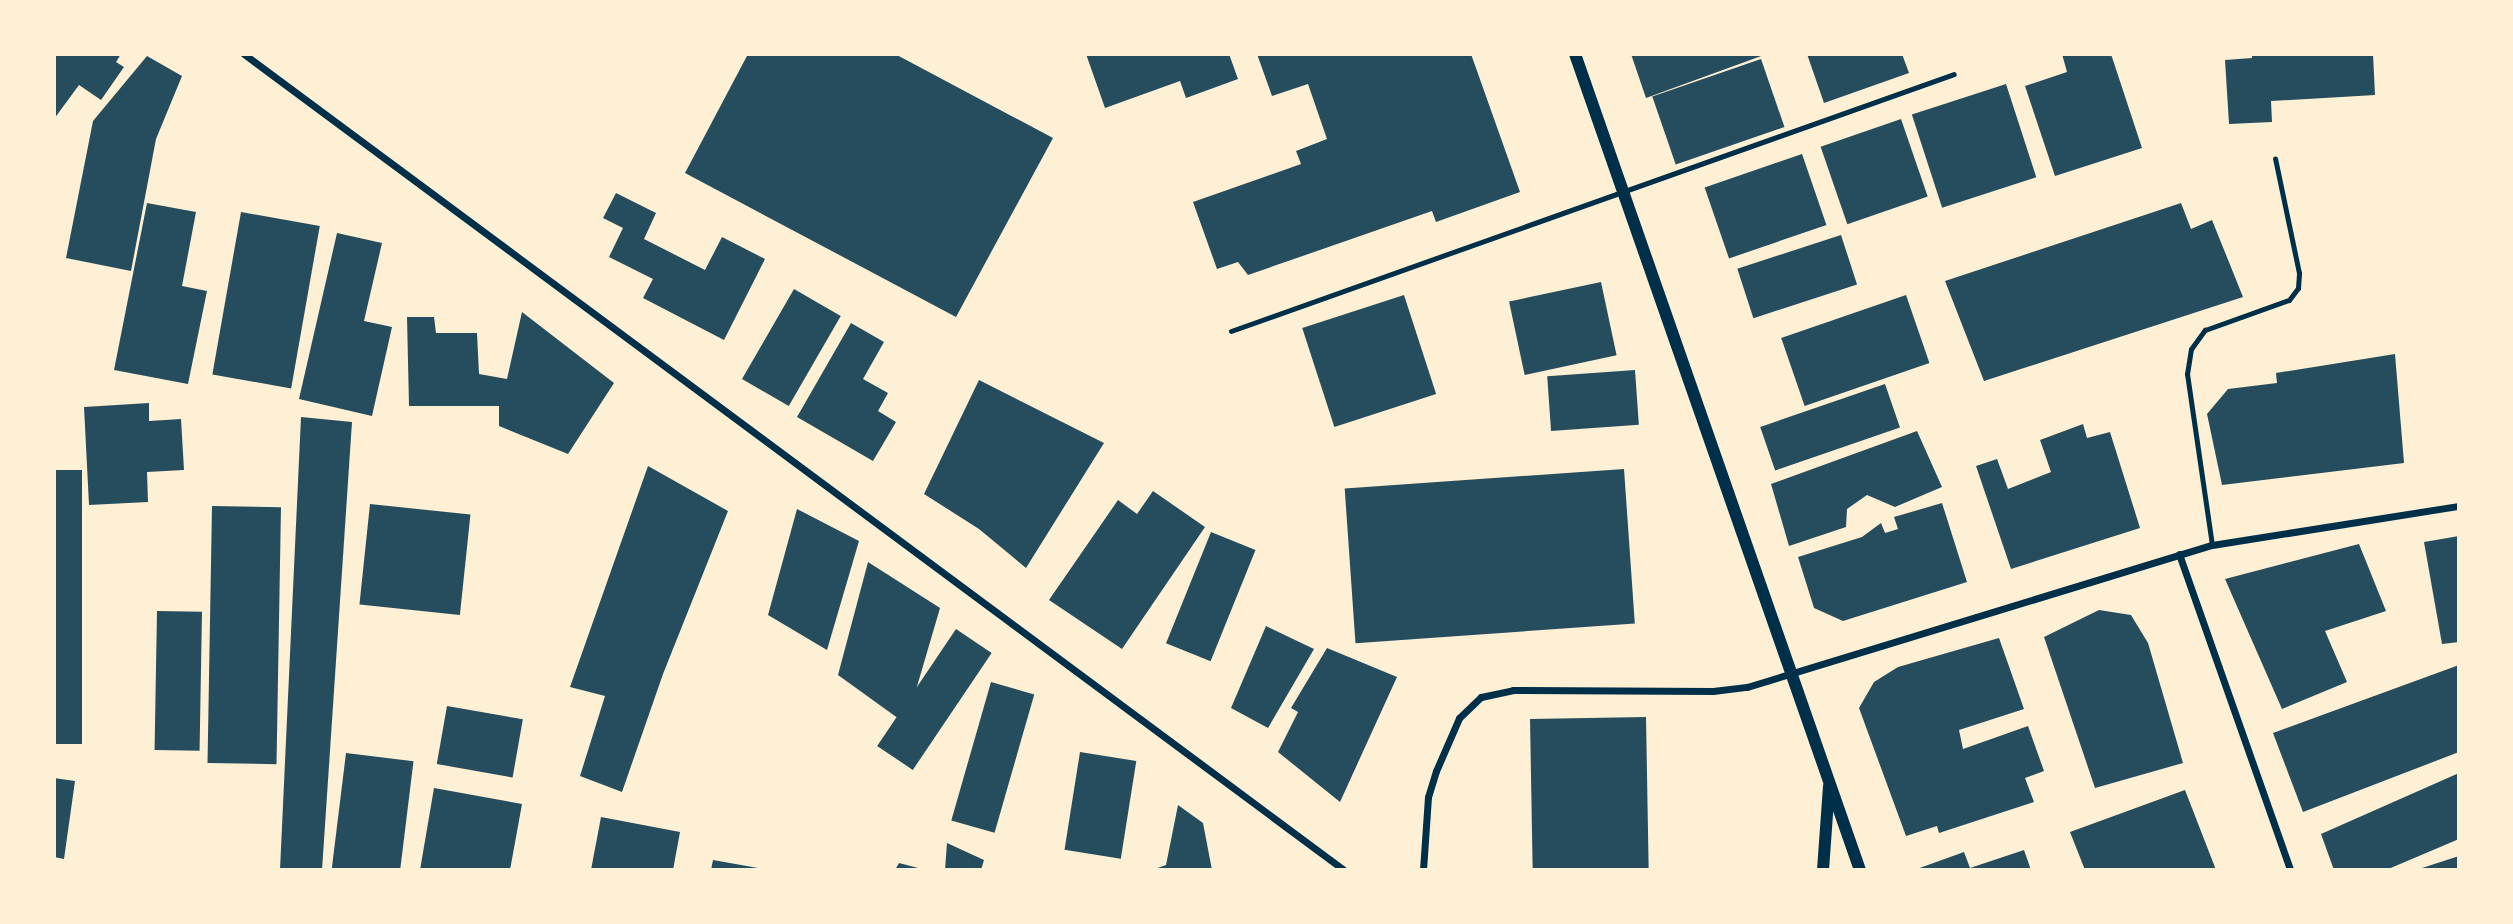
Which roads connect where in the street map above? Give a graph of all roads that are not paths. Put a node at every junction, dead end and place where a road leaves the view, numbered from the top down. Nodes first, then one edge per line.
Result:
1 (244, 54) edge
2 (1575, 54) edge
3 (1954, 74) dead end
4 (2275, 158) dead end
5 (1623, 190) junction
6 (1231, 331) dead end
7 (2459, 506) edge
8 (2212, 545) junction
9 (2179, 554) junction
10 (1794, 674) junction
11 (1830, 778) junction
12 (1344, 870) edge
13 (1423, 870) edge
14 (1823, 870) edge
15 (1860, 870) edge
16 (2290, 870) edge

1 - 12 street
2 - 5 street
3 - 5 lane
4 - 8 lane
5 - 6 lane
5 - 10 street
7 - 8 street
8 - 9 street
9 - 10 street
9 - 16 street
10 - 11 street
10 - 13 street
11 - 14 street
11 - 15 street

